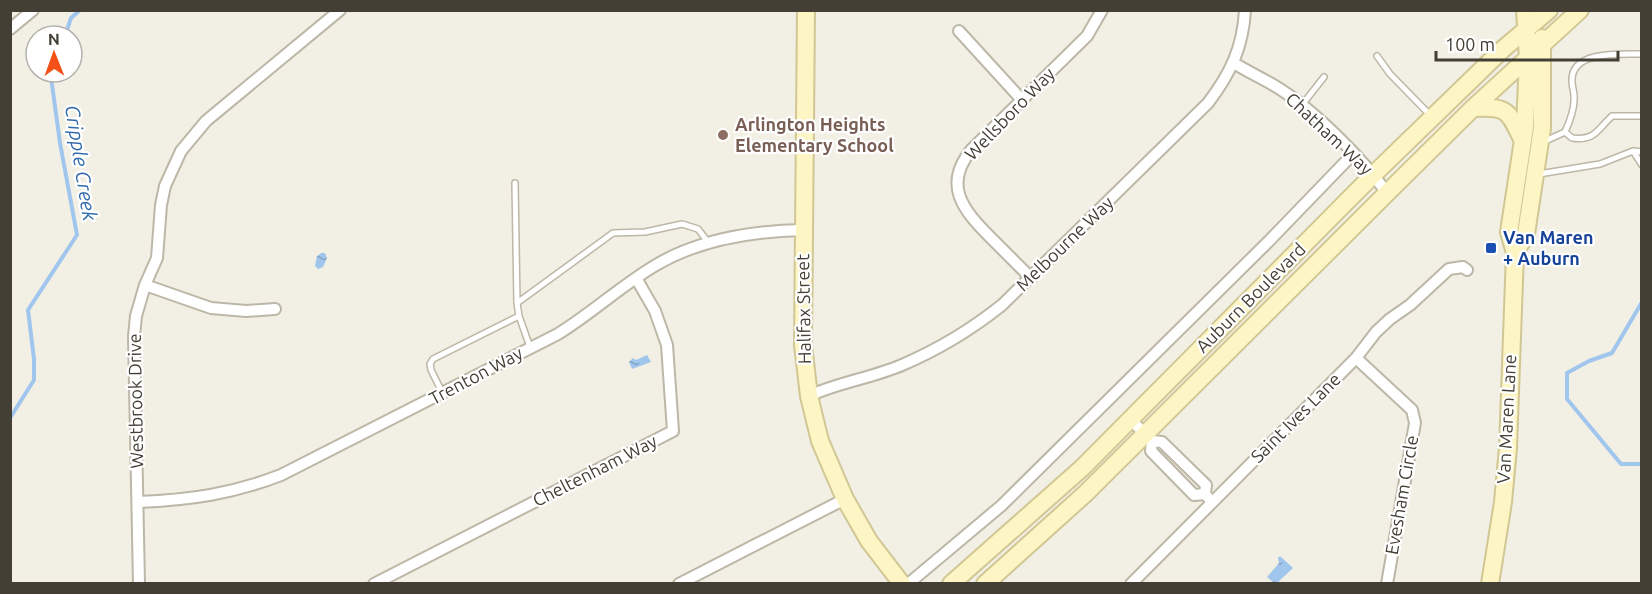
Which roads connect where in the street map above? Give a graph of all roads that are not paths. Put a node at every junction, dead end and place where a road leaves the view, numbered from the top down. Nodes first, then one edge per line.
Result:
1 (33, 10) edge
2 (340, 10) edge
3 (806, 10) edge
4 (1102, 10) edge
5 (1245, 10) edge
6 (1525, 10) edge
7 (1580, 10) edge
8 (1544, 13) edge
9 (10, 29) edge
10 (959, 31) dead end
11 (1526, 31) junction
12 (1542, 47) junction
13 (1641, 54) edge
14 (1377, 56) dead end
15 (1528, 58) junction
16 (1234, 63) junction
17 (1324, 77) dead end
18 (1022, 100) junction
19 (1302, 105) junction
20 (1473, 108) junction
21 (1641, 116) edge
22 (1432, 117) junction
23 (1565, 132) junction
24 (1531, 142) junction
25 (1634, 150) junction
26 (1641, 152) edge
27 (1353, 154) junction
28 (1641, 165) edge
29 (1374, 174) junction
30 (1535, 175) junction
31 (515, 183) dead end
32 (1387, 193) junction
33 (803, 230) junction
34 (708, 242) junction
35 (1515, 253) junction
36 (1467, 270) dead end
37 (636, 278) junction
38 (1030, 278) junction
39 (145, 285) junction
40 (517, 303) junction
41 (275, 309) dead end
42 (519, 316) junction
43 (530, 347) junction
44 (1356, 358) junction
45 (443, 393) junction
46 (809, 396) junction
47 (1130, 420) junction
48 (1148, 437) junction
49 (1209, 498) junction
50 (845, 499) junction
51 (138, 502) junction
52 (1135, 582) edge
53 (139, 584) edge
54 (374, 584) edge
55 (679, 584) edge
56 (903, 584) edge
57 (908, 584) edge
58 (951, 584) edge
59 (985, 584) edge
60 (1387, 584) edge
61 (1490, 584) edge

1 - 9 street
2 - 39 street, Westbrook Drive
3 - 33 main road, Halifax Street
4 - 18 street, Wellsboro Way
5 - 16 street, Melbourne Way
6 - 11 main road, Van Maren Lane
7 - 12 main road, Auburn Boulevard
8 - 11 main road, Auburn Boulevard
8 - 12 main road, Van Maren Lane
10 - 18 street
11 - 15 main road, Van Maren Lane
11 - 22 main road, Auburn Boulevard
12 - 15 main road, Auburn Boulevard
12 - 24 main road, Van Maren Lane
13 - 23 lane
14 - 22 lane
15 - 20 main road, Auburn Boulevard
15 - 24 main road, Van Maren Lane
16 - 19 street, Chatham Way
16 - 38 street, Melbourne Way
17 - 19 lane
18 - 38 street, Wellsboro Way
19 - 27 street, Chatham Way
20 - 24 main road
20 - 32 main road, Auburn Boulevard
21 - 23 lane
22 - 29 main road, Auburn Boulevard
23 - 24 lane
24 - 30 main road, Van Maren Lane
24 - 35 main road, Van Maren Lane
25 - 26 lane
25 - 28 lane
25 - 30 lane
27 - 29 street, Chatham Way
27 - 57 street
29 - 32 street, Chatham Way
29 - 47 main road, Auburn Boulevard
30 - 35 main road, Van Maren Lane
31 - 40 lane
32 - 48 main road, Auburn Boulevard
33 - 34 street, Trenton Way
33 - 46 main road, Halifax Street
34 - 37 street, Trenton Way
34 - 40 lane
35 - 61 main road, Van Maren Lane
36 - 44 street, Saint Ives Lane
37 - 43 street, Trenton Way
37 - 54 street, Cheltenham Way
38 - 46 street, Melbourne Way
39 - 41 street
39 - 51 street, Westbrook Drive
40 - 42 lane
42 - 43 lane
42 - 45 lane
43 - 45 street, Trenton Way
44 - 49 street, Saint Ives Lane
44 - 60 street, Evesham Circle
45 - 51 street, Trenton Way
46 - 50 main road, Halifax Street
47 - 48 street
47 - 58 main road, Auburn Boulevard
48 - 49 street
48 - 59 main road, Auburn Boulevard
49 - 52 street, Saint Ives Lane
50 - 55 street
50 - 56 main road, Halifax Street
51 - 53 street, Westbrook Drive

